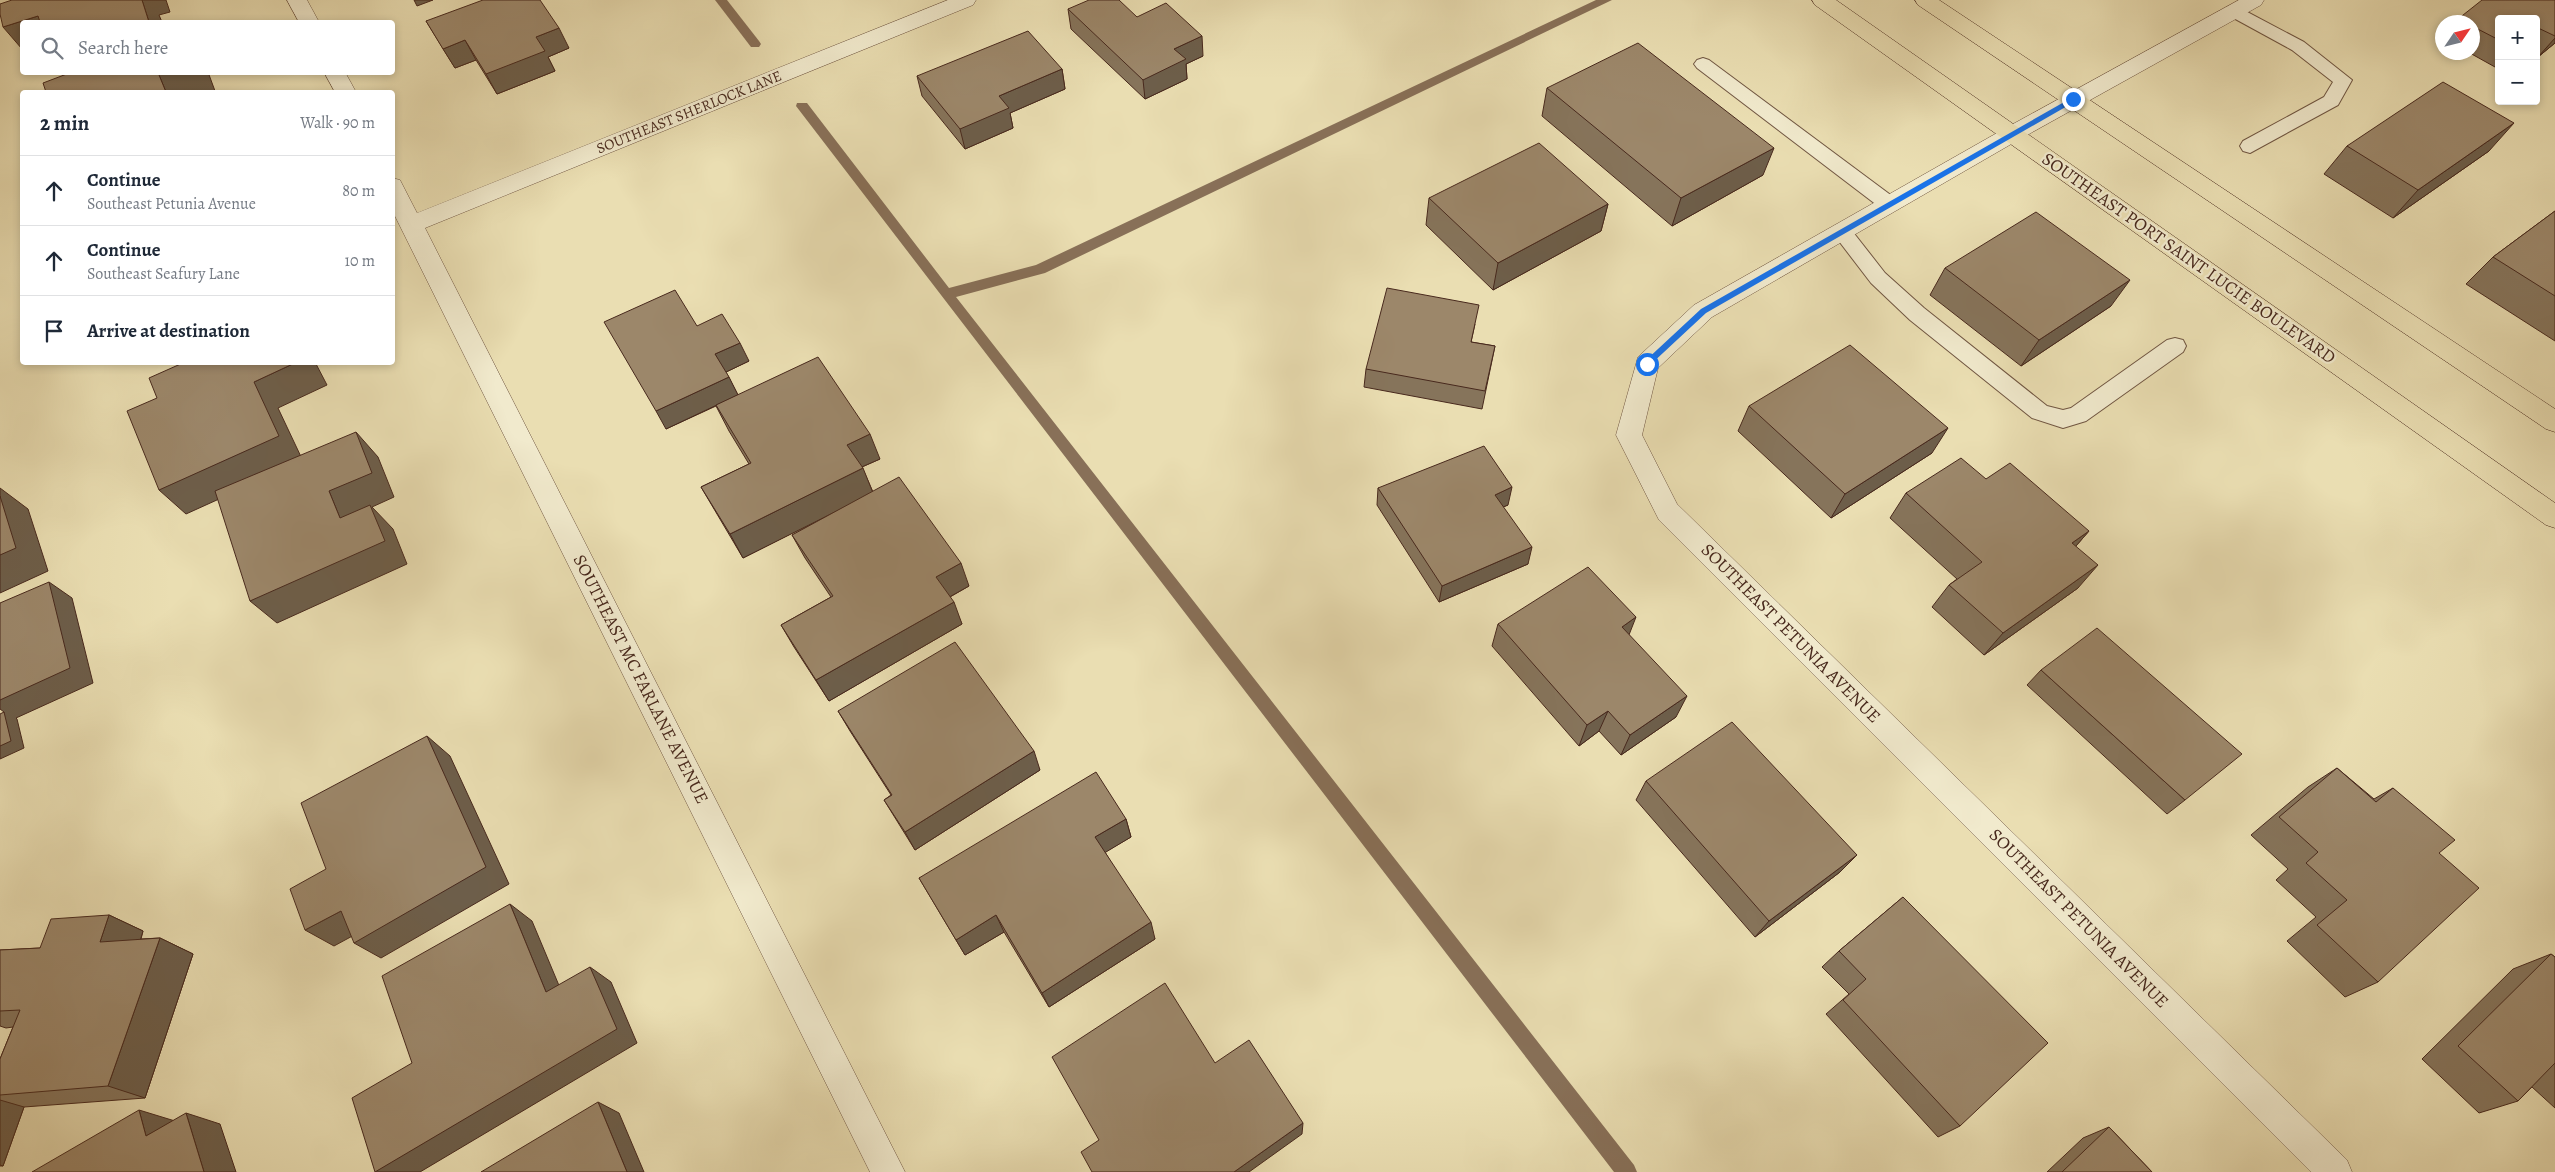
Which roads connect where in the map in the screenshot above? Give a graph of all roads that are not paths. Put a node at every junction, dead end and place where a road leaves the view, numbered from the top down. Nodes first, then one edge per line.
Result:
1 (297, 0) edge
2 (966, 0) edge
3 (1822, 0) edge
4 (1925, 0) edge
5 (2254, 0) edge
6 (2234, 10) junction
7 (308, 20) edge
8 (1703, 64) dead end
9 (336, 75) edge
10 (344, 90) edge
11 (2073, 99) junction
12 (2012, 134) junction
13 (2250, 146) dead end
14 (395, 192) edge
15 (1889, 204) junction
16 (412, 224) junction
17 (1842, 232) junction
18 (2175, 346) dead end
19 (2555, 422) edge
20 (2555, 517) edge
21 (888, 1172) edge
22 (2335, 1172) edge

1 - 7 street
2 - 16 street, SOUTHEAST SHERLOCK LANE
3 - 12 main road, SOUTHEAST PORT SAINT LUCIE BOULEVARD
4 - 11 main road
5 - 6 street, SOUTHEAST PETUNIA AVENUE
6 - 11 street, SOUTHEAST PETUNIA AVENUE
6 - 13 lane
8 - 15 lane
9 - 10 street
11 - 12 street, SOUTHEAST PETUNIA AVENUE
11 - 19 main road
12 - 15 street, SOUTHEAST PETUNIA AVENUE
12 - 20 main road, SOUTHEAST PORT SAINT LUCIE BOULEVARD
14 - 16 street, SOUTHEAST MC FARLANE AVENUE
15 - 17 street, SOUTHEAST PETUNIA AVENUE
16 - 21 street, SOUTHEAST MC FARLANE AVENUE
17 - 18 lane
17 - 22 street, SOUTHEAST PETUNIA AVENUE

